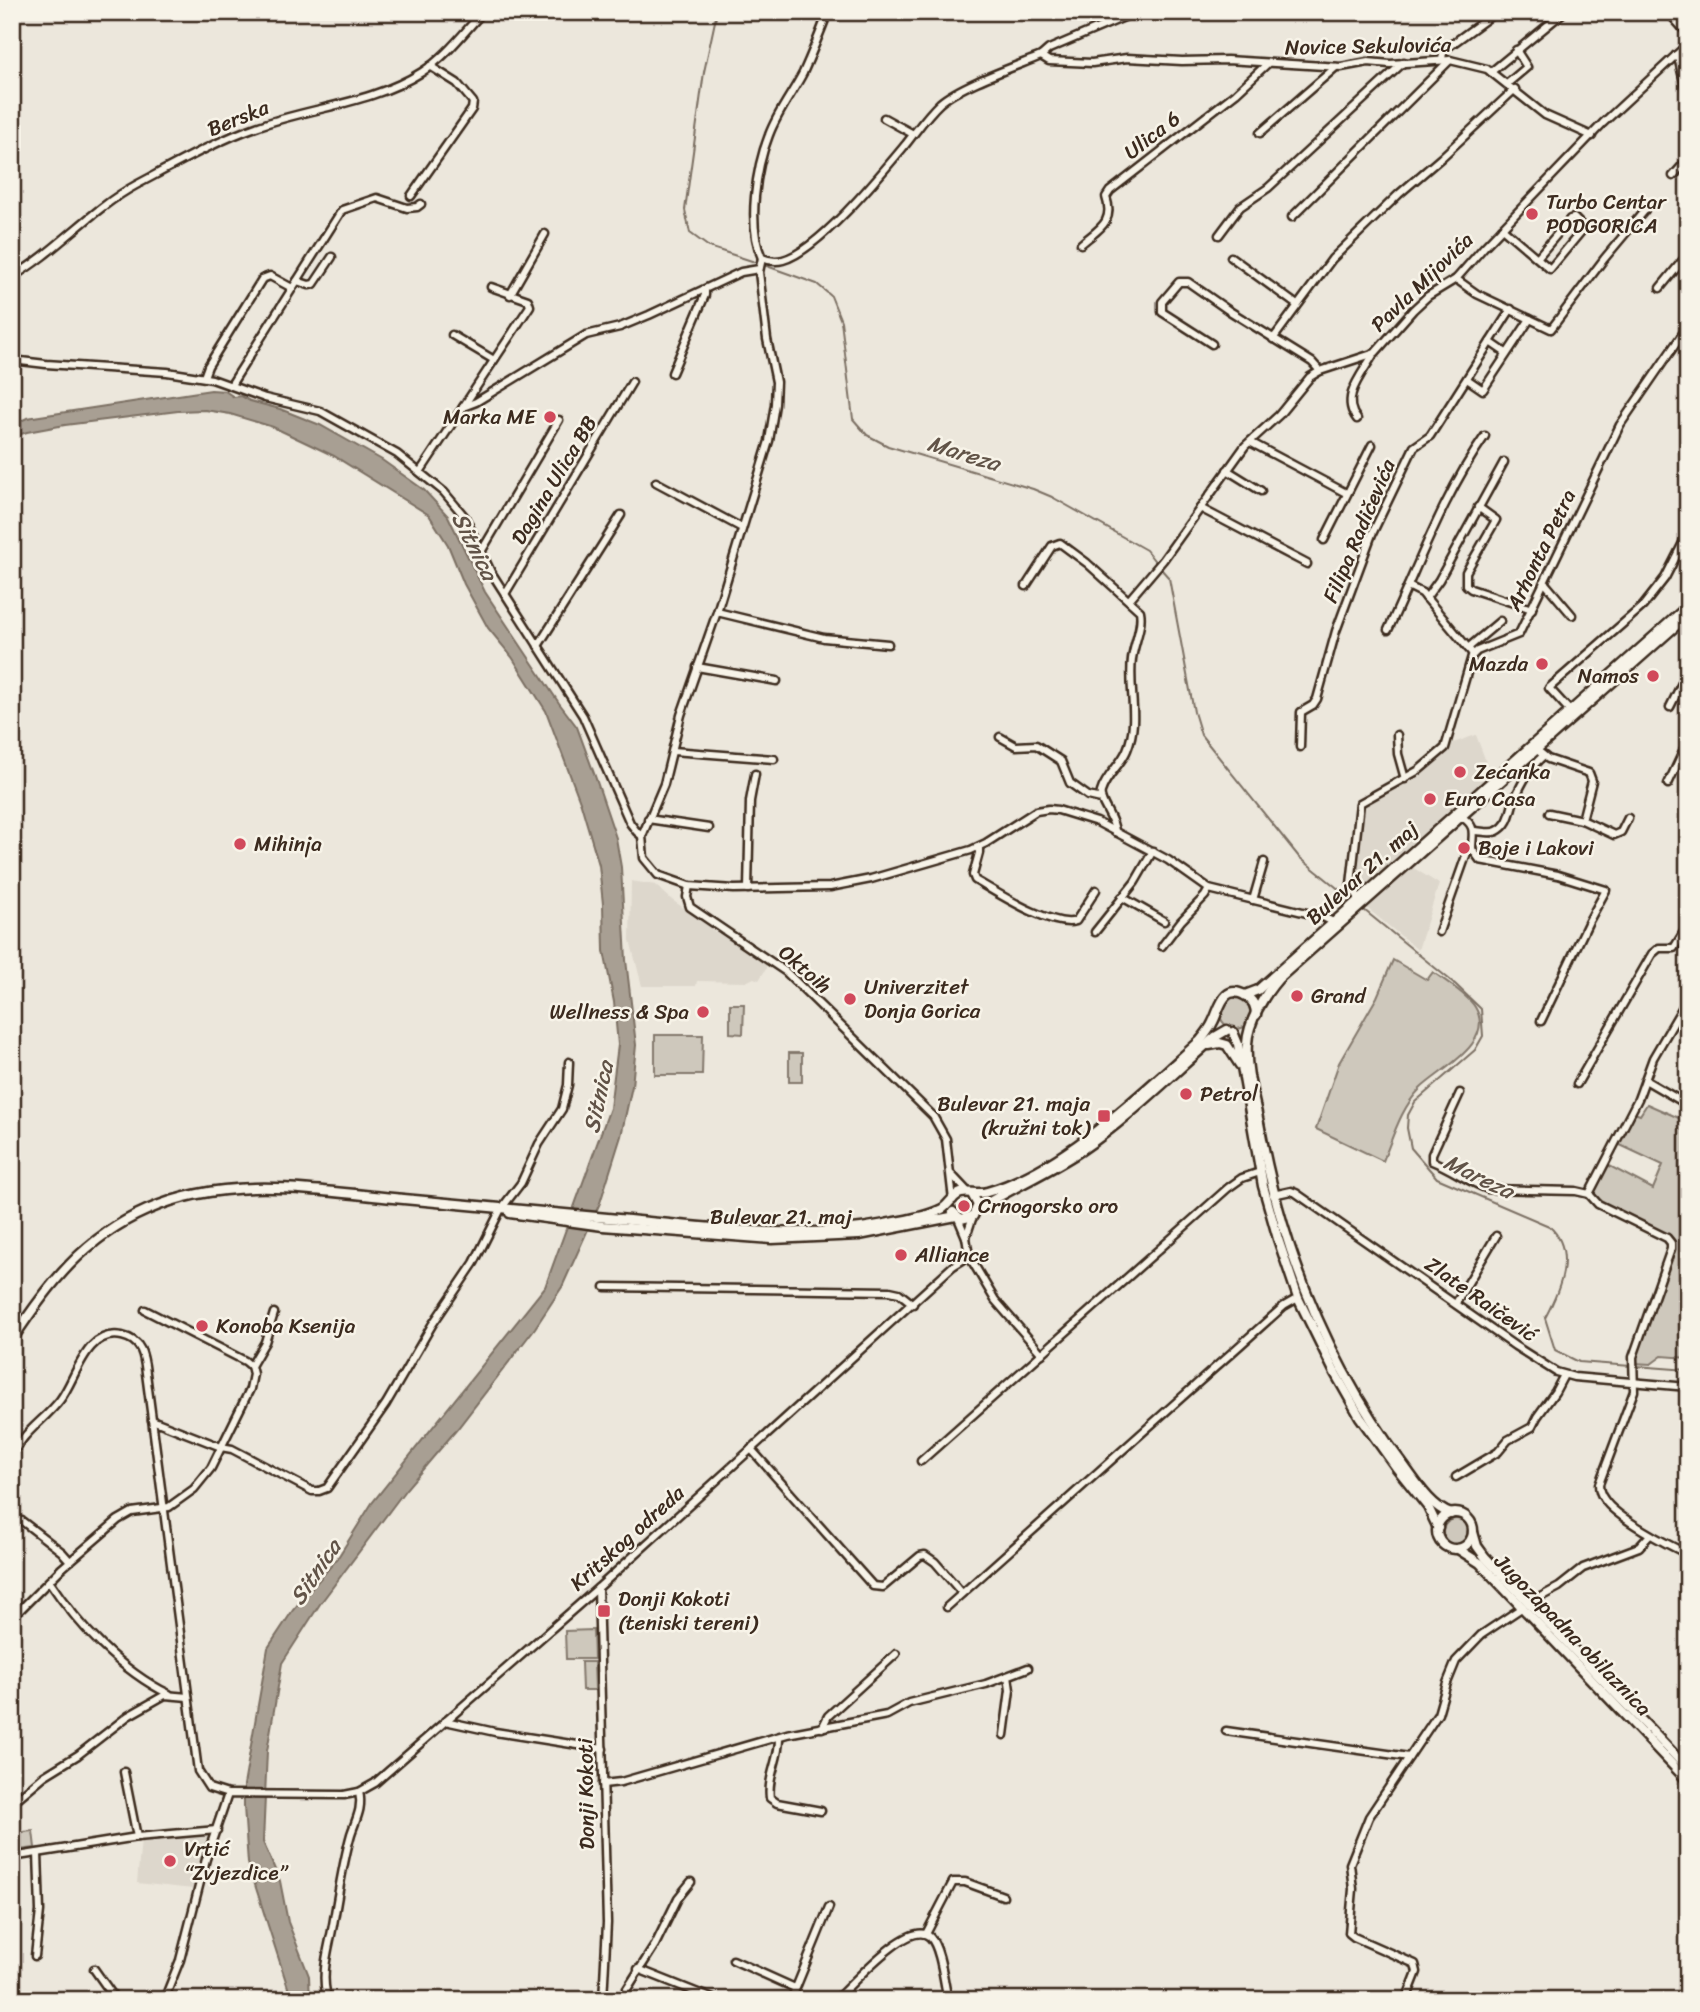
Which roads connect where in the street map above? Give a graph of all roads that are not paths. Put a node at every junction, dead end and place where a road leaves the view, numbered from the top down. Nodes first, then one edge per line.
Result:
1 (483, 12) edge
2 (828, 12) edge
3 (1136, 12) edge
4 (1496, 12) edge
5 (1564, 12) edge
6 (1668, 12) edge
7 (1688, 34) edge
8 (1688, 44) edge
9 (1516, 50) junction
10 (1676, 55) junction
11 (1041, 56) junction
12 (1442, 60) junction
13 (1450, 60) junction
14 (1404, 62) junction
15 (1267, 64) junction
16 (430, 66) junction
17 (1336, 67) junction
18 (1491, 72) junction
19 (1508, 83) junction
20 (1515, 89) junction
21 (1688, 99) edge
22 (884, 118) dead end
23 (1260, 133) dead end
24 (913, 134) junction
25 (1592, 136) junction
26 (1688, 159) edge
27 (1673, 176) dead end
28 (411, 196) dead end
29 (421, 204) dead end
30 (1645, 210) dead end
31 (1292, 217) dead end
32 (1502, 228) junction
33 (545, 234) dead end
34 (1219, 235) dead end
35 (1081, 244) dead end
36 (1688, 254) edge
37 (332, 257) dead end
38 (1231, 257) dead end
39 (1537, 258) junction
40 (760, 264) junction
41 (12, 277) edge
42 (1456, 279) junction
43 (297, 281) junction
44 (292, 288) junction
45 (491, 288) dead end
46 (1660, 288) dead end
47 (705, 290) junction
48 (510, 295) junction
49 (1297, 305) junction
50 (1511, 309) junction
51 (1530, 319) junction
52 (1688, 326) edge
53 (452, 335) dead end
54 (1273, 339) junction
55 (1490, 342) junction
56 (1212, 344) dead end
57 (1506, 353) junction
58 (1374, 354) junction
59 (12, 359) edge
60 (494, 360) junction
61 (1320, 371) junction
62 (672, 373) dead end
63 (204, 377) junction
64 (1467, 379) junction
65 (632, 382) dead end
66 (231, 385) junction
67 (463, 407) junction
68 (1357, 419) dead end
69 (559, 420) dead end
70 (1485, 436) dead end
71 (1250, 442) junction
72 (1372, 445) dead end
73 (1503, 462) dead end
74 (1227, 470) junction
75 (420, 472) junction
76 (656, 482) dead end
77 (1261, 491) dead end
78 (1346, 493) junction
79 (1478, 507) junction
80 (1200, 508) junction
81 (621, 515) dead end
82 (742, 527) junction
83 (1688, 534) edge
84 (1324, 540) dead end
85 (481, 552) junction
86 (1307, 564) dead end
87 (1545, 582) junction
88 (1026, 586) dead end
89 (1408, 586) junction
90 (505, 594) junction
91 (1426, 598) junction
92 (1129, 600) junction
93 (1688, 606) edge
94 (1532, 609) junction
95 (717, 612) junction
96 (1572, 615) dead end
97 (1688, 615) edge
98 (1500, 621) dead end
99 (1388, 630) dead end
100 (888, 645) dead end
101 (538, 646) junction
102 (1471, 651) junction
103 (697, 667) junction
104 (1688, 671) edge
105 (777, 681) dead end
106 (1670, 708) dead end
107 (1570, 711) junction
108 (1397, 735) dead end
109 (1000, 737) dead end
110 (1688, 741) edge
111 (1300, 747) dead end
112 (673, 751) junction
113 (1540, 753) junction
114 (774, 759) dead end
115 (755, 774) dead end
116 (1405, 779) junction
117 (1668, 784) dead end
118 (1101, 799) junction
119 (1109, 812) junction
120 (1549, 813) dead end
121 (1462, 817) junction
122 (1628, 818) dead end
123 (648, 819) junction
124 (1582, 820) junction
125 (1097, 822) junction
126 (709, 828) dead end
127 (1475, 831) junction
128 (1115, 832) junction
129 (642, 836) junction
130 (1472, 846) junction
131 (979, 847) junction
132 (1153, 851) junction
133 (1264, 862) dead end
134 (689, 886) junction
135 (748, 889) junction
136 (1209, 889) junction
137 (1096, 890) dead end
138 (1122, 897) junction
139 (1359, 898) junction
140 (1253, 900) junction
141 (1164, 921) dead end
142 (1333, 922) junction
143 (1688, 925) edge
144 (1095, 932) dead end
145 (1439, 932) dead end
146 (1162, 946) dead end
147 (1245, 995) junction
148 (1688, 998) edge
149 (1217, 1013) junction
150 (1256, 1014) junction
151 (1541, 1021) dead end
152 (1253, 1024) junction
153 (1230, 1031) junction
154 (1203, 1048) junction
155 (569, 1062) dead end
156 (1242, 1066) junction
157 (1645, 1080) junction
158 (1577, 1084) dead end
159 (1460, 1093) dead end
160 (1688, 1105) edge
161 (1260, 1172) junction
162 (951, 1173) junction
163 (970, 1194) junction
164 (1589, 1194) junction
165 (1273, 1195) junction
166 (952, 1201) junction
167 (501, 1209) junction
168 (976, 1213) junction
169 (957, 1217) junction
170 (604, 1222) junction
171 (1496, 1236) dead end
172 (965, 1237) junction
173 (969, 1256) junction
174 (605, 1287) dead end
175 (1298, 1298) junction
176 (1456, 1303) junction
177 (913, 1304) junction
178 (145, 1310) dead end
179 (274, 1313) dead end
180 (12, 1340) edge
181 (1042, 1354) junction
182 (251, 1366) junction
183 (1564, 1375) junction
184 (1633, 1382) junction
185 (1688, 1387) edge
186 (152, 1420) junction
187 (228, 1434) junction
188 (221, 1447) junction
189 (232, 1449) junction
190 (751, 1449) junction
191 (12, 1457) edge
192 (921, 1461) dead end
193 (1456, 1477) dead end
194 (164, 1508) junction
195 (1451, 1514) junction
196 (22, 1521) dead end
197 (1438, 1528) junction
198 (1473, 1532) junction
199 (1650, 1535) junction
200 (1458, 1549) junction
201 (1688, 1554) edge
202 (70, 1561) junction
203 (49, 1581) junction
204 (598, 1588) junction
205 (962, 1593) junction
206 (1526, 1605) junction
207 (947, 1607) dead end
208 (12, 1615) edge
209 (896, 1654) dead end
210 (1028, 1668) dead end
211 (1008, 1676) junction
212 (169, 1694) junction
213 (188, 1697) junction
214 (445, 1721) junction
215 (822, 1728) junction
216 (1226, 1731) dead end
217 (1004, 1735) dead end
218 (779, 1737) junction
219 (603, 1749) junction
220 (1409, 1757) junction
221 (1688, 1769) edge
222 (124, 1772) dead end
223 (1688, 1781) edge
224 (603, 1784) junction
225 (359, 1792) junction
226 (228, 1794) junction
227 (12, 1803) edge
228 (821, 1811) dead end
229 (217, 1830) junction
230 (137, 1836) junction
231 (38, 1853) junction
232 (12, 1857) edge
233 (691, 1882) dead end
234 (1003, 1896) dead end
235 (829, 1907) dead end
236 (926, 1934) junction
237 (35, 1956) dead end
238 (733, 1960) dead end
239 (94, 1969) dead end
240 (638, 1969) junction
241 (795, 1989) junction
242 (325, 1998) edge
243 (116, 2000) edge
244 (164, 2000) edge
245 (603, 2000) edge
246 (620, 2000) edge
247 (716, 2000) edge
248 (791, 2000) edge
249 (835, 2000) edge
250 (948, 2000) edge
251 (1406, 2000) edge

1 - 16 street, Berska
2 - 40 street
3 - 11 street
4 - 12 street
5 - 9 street
6 - 7 street
8 - 10 street, Pavla Mijovića
9 - 18 street
9 - 19 street
10 - 21 street
10 - 25 street, Pavla Mijovića
11 - 15 street, Novice Sekulovića
11 - 24 street
12 - 13 street, Novice Sekulovića
12 - 14 street, Novice Sekulovića
13 - 18 street, Novice Sekulovića
13 - 31 street
14 - 17 street, Novice Sekulovića
14 - 34 street
15 - 17 street, Novice Sekulovića
15 - 35 street, Ulica 6
16 - 28 street
16 - 41 street, Berska
17 - 23 street
18 - 19 street, Novice Sekulovića
19 - 20 street, Novice Sekulovića
20 - 25 street, Novice Sekulovića
20 - 49 street
22 - 24 street
24 - 40 street
25 - 32 street, Pavla Mijovića
26 - 27 street
29 - 43 street
30 - 51 street
32 - 39 street
32 - 42 street, Pavla Mijovića
33 - 48 street
36 - 46 street
37 - 43 street
38 - 49 street
39 - 39 street
40 - 47 street
40 - 82 street
42 - 50 street
42 - 58 street, Pavla Mijovića
43 - 44 street
44 - 63 street
44 - 66 street
45 - 48 street
47 - 62 street
47 - 67 street
48 - 60 street
49 - 54 street
50 - 51 street
50 - 55 street, Filipa Radičevića
51 - 57 street
52 - 87 street, Arhonta Petra
53 - 60 street
54 - 56 street
54 - 61 street
55 - 57 street
55 - 64 street, Filipa Radičevića
57 - 64 street
58 - 61 street, Pavla Mijovića
58 - 68 street
59 - 63 street
60 - 67 street
61 - 71 street, Pavla Mijovića
63 - 66 street
64 - 111 street, Filipa Radičevića
65 - 90 street, Dagina Ulica BB
66 - 75 street
67 - 75 street
69 - 85 street
70 - 89 street
71 - 74 street, Pavla Mijovića
71 - 78 street
72 - 78 street
73 - 79 street
74 - 77 street
74 - 80 street, Pavla Mijovića
75 - 85 street
76 - 82 street
78 - 84 street
79 - 91 street
79 - 94 street
80 - 86 street
80 - 92 street, Pavla Mijovića
81 - 101 street
82 - 95 street
83 - 107 street
85 - 90 street
87 - 94 street, Arhonta Petra
87 - 96 street
88 - 92 street
89 - 91 street
89 - 99 street
90 - 101 street
91 - 102 street
92 - 118 street
93 - 107 main road, Bulevar 21. maj
94 - 102 street, Arhonta Petra
95 - 100 street
95 - 103 street
97 - 113 main road, Bulevar 21. maj
98 - 102 street
101 - 129 street
102 - 116 street
103 - 105 street
103 - 112 street
104 - 106 street
107 - 139 main road, Bulevar 21. maj
108 - 116 street
109 - 118 street
110 - 117 street
112 - 114 street
112 - 123 street
113 - 121 main road, Bulevar 21. maj
113 - 124 street
113 - 127 street
115 - 135 street
116 - 139 street
118 - 119 street
119 - 125 street
119 - 128 street
120 - 124 street
121 - 127 street
121 - 150 main road, Bulevar 21. maj
122 - 124 street
123 - 126 street
123 - 129 street
125 - 128 street
125 - 131 street
127 - 130 street
128 - 132 street
129 - 134 street
130 - 145 street
130 - 151 street
131 - 135 street
131 - 137 street
132 - 136 street
132 - 138 street
133 - 140 street
134 - 135 street
134 - 162 street, Oktoih
136 - 140 street
136 - 146 street
138 - 141 street
138 - 144 street
139 - 142 main road, Bulevar 21. maj
140 - 142 street
142 - 147 main road, Bulevar 21. maj
143 - 158 street
147 - 149 main road
147 - 150 main road
148 - 157 street
149 - 153 main road
149 - 163 main road
150 - 152 main road
152 - 153 main road
152 - 165 main road
153 - 154 main road
153 - 156 main road
154 - 156 main road
154 - 168 main road
155 - 167 street
156 - 161 main road
157 - 160 street
157 - 164 street
159 - 164 street
161 - 175 main road
161 - 181 street
162 - 163 street
162 - 166 street, Oktoih
163 - 166 main road
163 - 168 main road
164 - 184 street
165 - 176 street, Zlate Raičević
165 - 195 main road
166 - 169 main road
166 - 170 main road, Bulevar 21. maj
167 - 170 main road
167 - 180 main road
167 - 189 street
168 - 169 main road
168 - 172 street
169 - 170 main road, Bulevar 21. maj
169 - 172 street
171 - 176 street
172 - 173 street
173 - 177 street, Kritskog odreda
173 - 181 street
174 - 177 street
175 - 197 main road
175 - 205 street
176 - 183 street, Zlate Raičević
177 - 190 street, Kritskog odreda
178 - 182 street
179 - 182 street
181 - 192 street
182 - 187 street
183 - 184 street, Zlate Raičević
183 - 193 street
184 - 185 street, Zlate Raičević
184 - 199 street
186 - 188 street
186 - 191 street
186 - 194 street
187 - 188 street
187 - 189 street
188 - 189 street
188 - 194 street
190 - 204 street, Kritskog odreda
190 - 205 street
194 - 202 street
194 - 213 street
195 - 197 main road
195 - 198 main road
196 - 202 street
197 - 200 main road
198 - 200 main road
198 - 206 main road, Jugozapadna obilaznica
199 - 201 street
199 - 206 street
200 - 206 main road, Jugozapadna obilaznica
202 - 203 street
203 - 208 street
203 - 212 street
204 - 214 street, Kritskog odreda
204 - 219 street, Donji Kokoti
205 - 207 street
206 - 220 street
206 - 221 main road, Jugozapadna obilaznica
206 - 223 main road, Jugozapadna obilaznica
209 - 215 street
210 - 211 street
211 - 215 street
211 - 217 street
212 - 213 street
212 - 227 street
213 - 226 street
214 - 219 street
214 - 225 street, Kritskog odreda
215 - 218 street
216 - 220 street
218 - 224 street
218 - 228 street
219 - 224 street, Donji Kokoti
220 - 251 street
222 - 230 street
224 - 245 street, Donji Kokoti
225 - 226 street, Kritskog odreda
225 - 242 street
226 - 229 street
229 - 230 street
229 - 244 street
230 - 231 street
231 - 232 street
231 - 237 street
233 - 240 street
234 - 236 street
235 - 241 street
236 - 249 street
236 - 250 street
238 - 241 street
239 - 243 street
240 - 246 street
240 - 247 street
241 - 248 street

